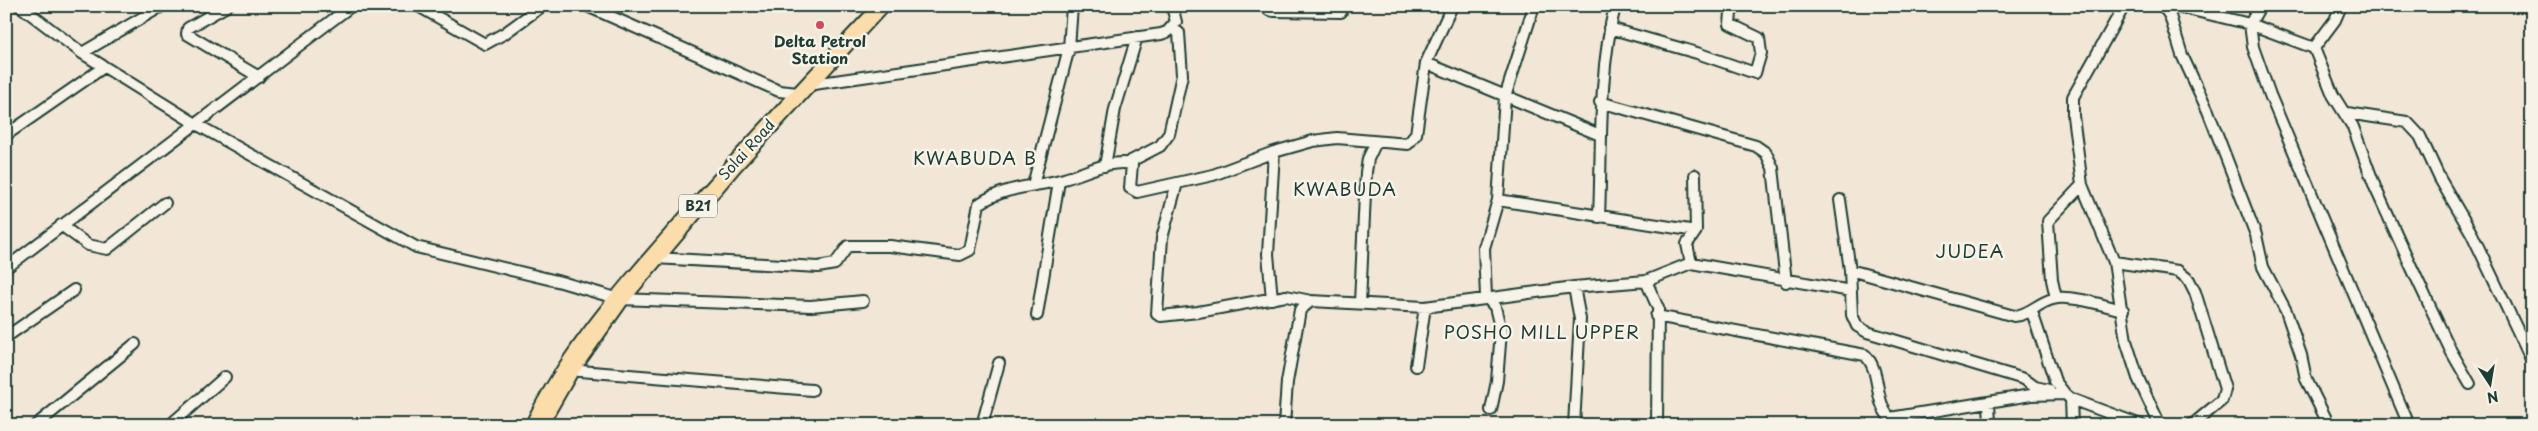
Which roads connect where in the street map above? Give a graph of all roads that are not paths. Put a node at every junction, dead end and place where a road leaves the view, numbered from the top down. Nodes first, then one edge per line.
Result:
1 (20, 6) edge
2 (162, 6) edge
3 (226, 6) edge
4 (351, 6) edge
5 (418, 6) edge
6 (542, 6) edge
7 (587, 6) edge
8 (882, 6) edge
9 (1072, 6) edge
10 (1172, 6) edge
11 (1268, 6) edge
12 (1452, 6) edge
13 (1534, 6) edge
14 (1615, 6) edge
15 (1736, 6) edge
16 (2124, 6) edge
17 (2163, 6) edge
18 (2175, 6) edge
19 (2260, 6) edge
20 (2340, 6) edge
21 (2193, 9) edge
22 (1342, 12) dead end
23 (2250, 24) junction
24 (1172, 28) junction
25 (1609, 28) junction
26 (1137, 38) junction
27 (1069, 48) junction
28 (2314, 48) junction
29 (82, 53) junction
30 (1426, 62) junction
31 (104, 68) junction
32 (259, 77) junction
33 (802, 89) junction
34 (1506, 97) junction
35 (1600, 102) junction
36 (2347, 113) junction
37 (196, 124) junction
38 (6, 135) edge
39 (1600, 136) junction
40 (1376, 142) junction
41 (1274, 152) junction
42 (1129, 162) junction
43 (1106, 166) junction
44 (1695, 175) dead end
45 (1059, 181) junction
46 (1177, 183) junction
47 (1033, 185) junction
48 (2082, 185) junction
49 (1498, 200) junction
50 (1840, 200) dead end
51 (165, 203) dead end
52 (1599, 216) junction
53 (61, 225) junction
54 (1696, 231) junction
55 (654, 258) junction
56 (2114, 262) junction
57 (1691, 263) junction
58 (6, 268) edge
59 (1850, 270) junction
60 (1646, 281) junction
61 (1786, 282) junction
62 (1574, 287) junction
63 (74, 290) dead end
64 (1851, 292) junction
65 (1486, 297) junction
66 (2056, 298) junction
67 (619, 299) junction
68 (1272, 299) junction
69 (863, 301) dead end
70 (1311, 301) junction
71 (1360, 302) junction
72 (1425, 307) junction
73 (2123, 310) junction
74 (2032, 312) junction
75 (1037, 315) dead end
76 (1656, 316) junction
77 (6, 337) edge
78 (135, 344) dead end
79 (2532, 361) edge
80 (999, 363) dead end
81 (1416, 366) dead end
82 (568, 370) junction
83 (225, 377) dead end
84 (2470, 384) dead end
85 (812, 390) dead end
86 (2068, 397) junction
87 (1989, 402) junction
88 (1491, 410) dead end
89 (1901, 421) edge
90 (36, 425) edge
91 (170, 425) edge
92 (536, 425) edge
93 (982, 425) edge
94 (1284, 425) edge
95 (1574, 425) edge
96 (1657, 425) edge
97 (1990, 425) edge
98 (2072, 425) edge
99 (2141, 425) edge
100 (2160, 425) edge
101 (2192, 425) edge
102 (2329, 425) edge
103 (2409, 425) edge

1 - 29 street
2 - 29 street
3 - 32 street
4 - 32 street
5 - 6 street
7 - 33 street
8 - 33 highway, Solai Road / B21
9 - 27 street
10 - 24 street
11 - 22 street
12 - 30 street
13 - 34 street
14 - 25 street
15 - 25 street
16 - 48 street
17 - 102 street
18 - 21 street
19 - 23 street
20 - 28 street
21 - 23 street
23 - 28 street
23 - 103 street
24 - 26 street
24 - 42 street
25 - 35 street
26 - 27 street
26 - 43 street
27 - 33 street
27 - 47 street
28 - 36 street
29 - 31 street
30 - 34 street
30 - 40 street
31 - 37 street
31 - 38 street
32 - 37 street
33 - 55 highway, Solai Road / B21
34 - 39 street
34 - 49 street
35 - 39 street
35 - 61 street
36 - 79 street
36 - 84 street
37 - 53 street
37 - 67 street
39 - 52 street
40 - 41 street
40 - 71 street
41 - 46 street
41 - 68 street
42 - 43 street
42 - 46 street
43 - 45 street
44 - 54 street
45 - 47 street
45 - 75 street
46 - 68 street
47 - 55 street
48 - 56 street
48 - 66 street
49 - 52 street
49 - 65 street
50 - 59 street
51 - 53 street
52 - 54 street
53 - 58 street
54 - 57 street
55 - 67 highway, Solai Road / B21
56 - 73 street
56 - 101 street
57 - 60 street
57 - 61 street
59 - 64 street
59 - 74 street
60 - 62 street
60 - 76 street
61 - 64 street
62 - 65 street
62 - 95 street
63 - 77 street
64 - 86 street
65 - 72 street
65 - 88 street
66 - 73 street
66 - 74 street
67 - 69 street
67 - 82 highway, Solai Road / B21
68 - 70 street
70 - 71 street
70 - 94 street
71 - 72 street
72 - 81 street
73 - 100 street
74 - 86 street
76 - 89 street
76 - 96 street
78 - 90 street
80 - 93 street
82 - 85 street
82 - 92 highway, Solai Road / B21
83 - 91 street
86 - 87 street
86 - 98 street
86 - 99 street
87 - 89 street
87 - 97 street

